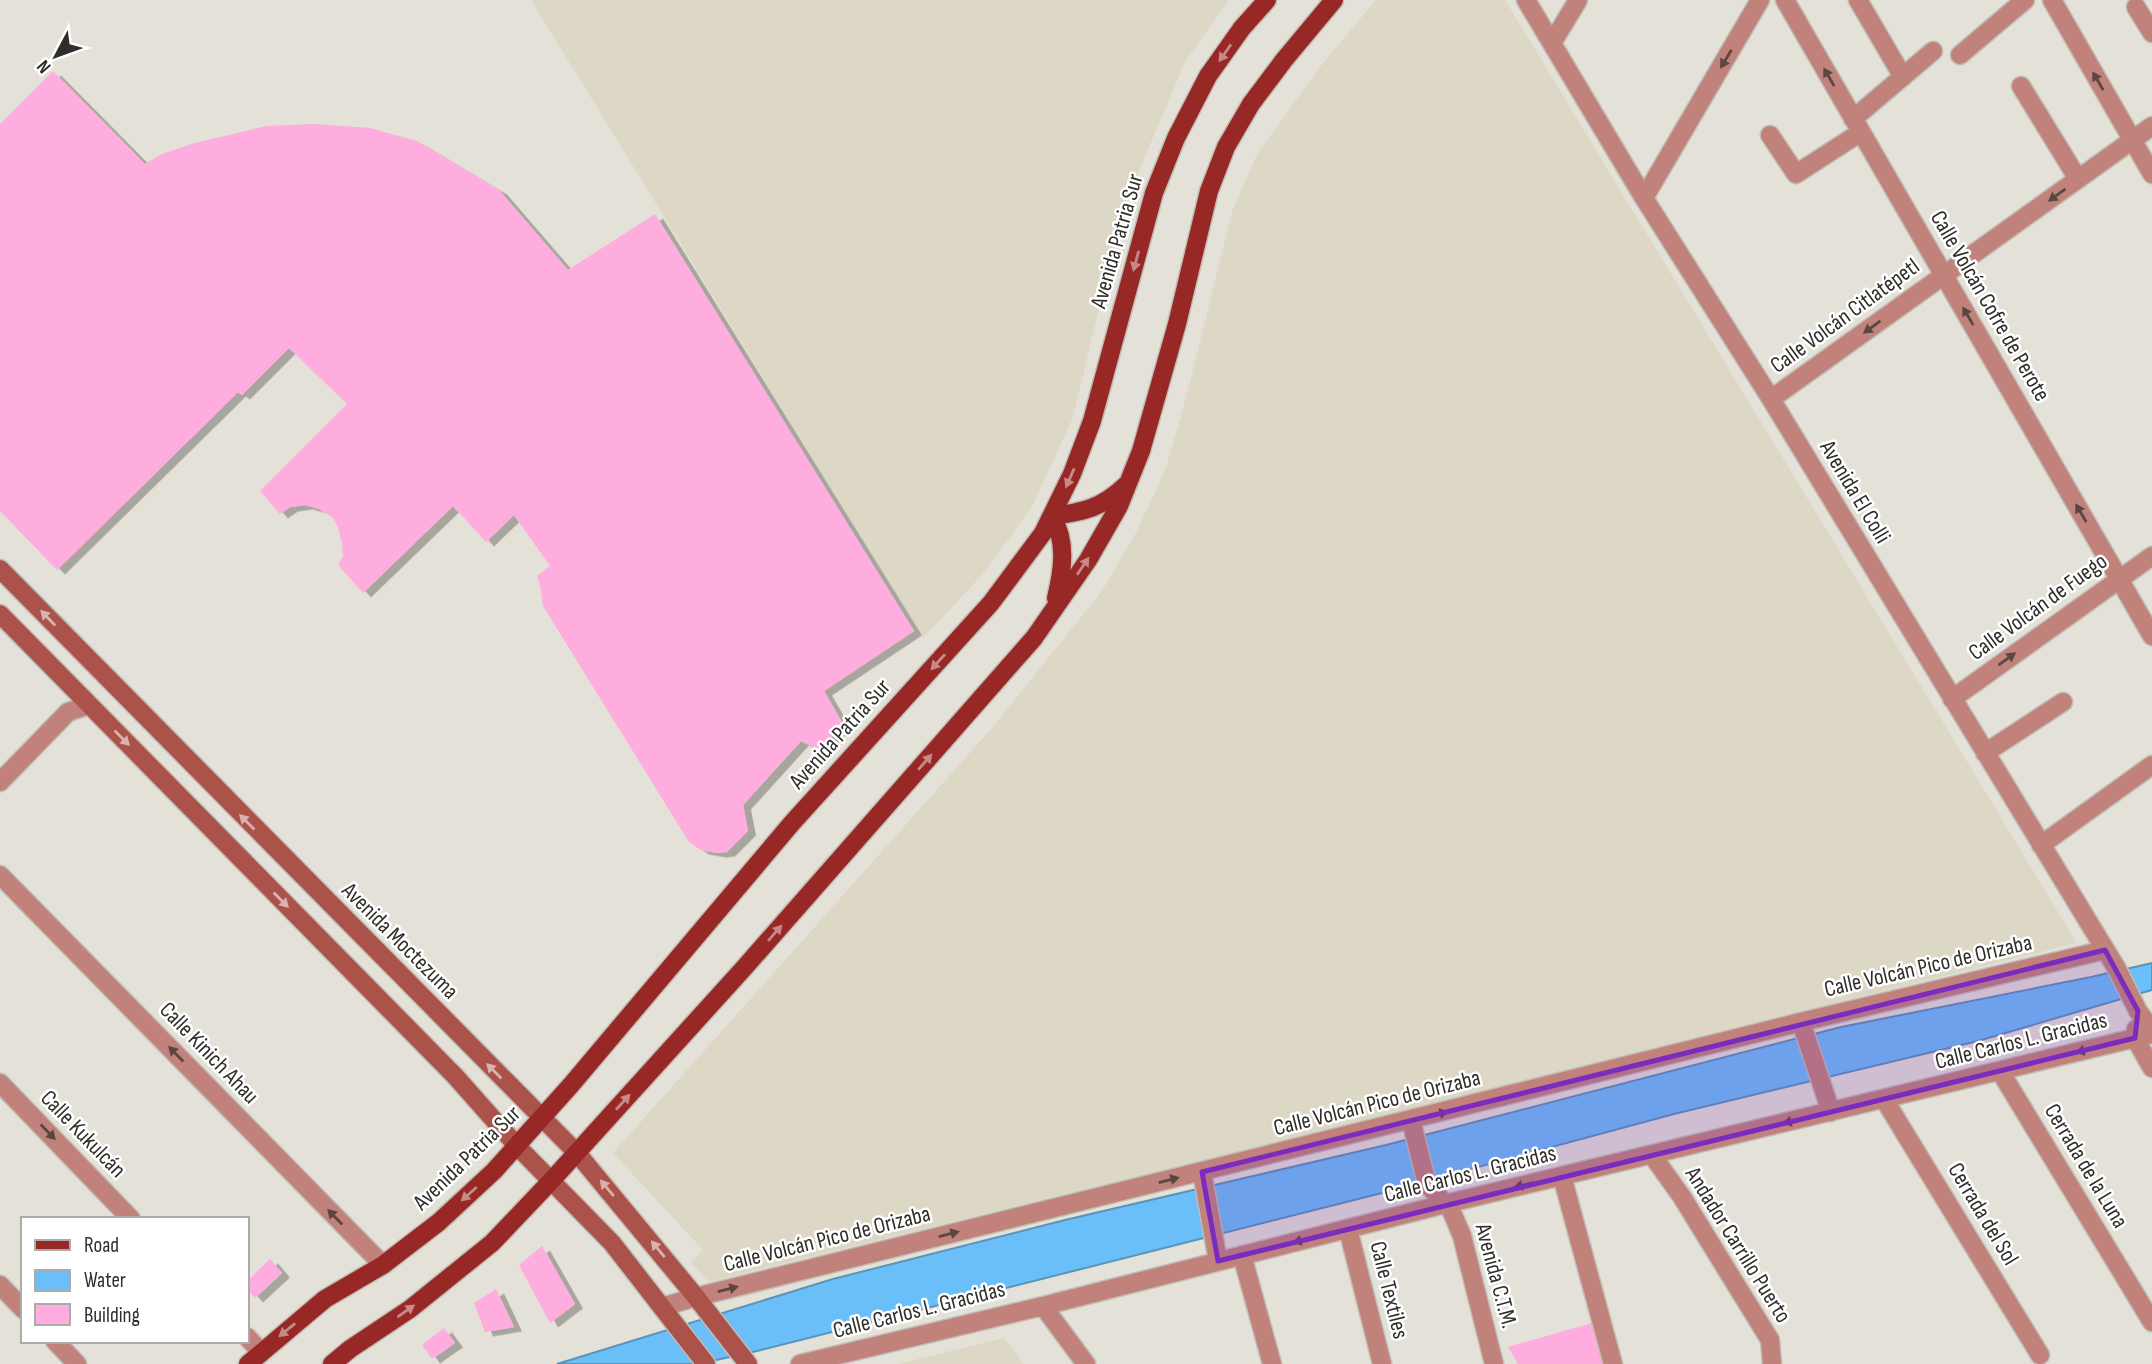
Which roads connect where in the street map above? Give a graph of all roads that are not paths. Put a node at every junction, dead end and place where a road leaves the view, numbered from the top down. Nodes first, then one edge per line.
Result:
1 (1267, 0) edge
2 (1334, 0) edge
3 (1526, 0) edge
4 (1578, 0) edge
5 (1760, 0) edge
6 (1785, 0) edge
7 (1858, 0) edge
8 (2025, 0) edge
9 (2052, 0) edge
10 (2136, 7) dead end
11 (2152, 33) edge
12 (1552, 43) junction
13 (1933, 51) dead end
14 (1960, 55) dead end
15 (1903, 76) junction
16 (2021, 86) dead end
17 (1857, 125) junction
18 (2152, 126) edge
19 (1770, 135) dead end
20 (2132, 141) junction
21 (2152, 174) edge
22 (2078, 179) junction
23 (1644, 198) junction
24 (1944, 275) junction
25 (1771, 399) junction
26 (1128, 483) junction
27 (1052, 516) junction
28 (2152, 555) edge
29 (0, 569) edge
30 (2119, 579) junction
31 (1052, 611) junction
32 (0, 614) edge
33 (2152, 636) edge
34 (74, 689) junction
35 (1952, 699) junction
36 (2063, 702) dead end
37 (89, 705) junction
38 (68, 712) junction
39 (1985, 753) junction
40 (2152, 765) edge
41 (0, 782) edge
42 (2041, 845) junction
43 (0, 875) edge
44 (2105, 950) junction
45 (1801, 1022) junction
46 (2146, 1034) edge
47 (2152, 1068) edge
48 (2000, 1071) junction
49 (0, 1083) edge
50 (1884, 1099) junction
51 (1831, 1112) junction
52 (542, 1119) junction
53 (1413, 1127) junction
54 (518, 1147) junction
55 (577, 1153) junction
56 (1652, 1155) junction
57 (1562, 1176) junction
58 (1203, 1178) junction
59 (551, 1181) junction
60 (1446, 1204) junction
61 (129, 1217) edge
62 (1348, 1228) junction
63 (1242, 1255) junction
64 (1217, 1261) junction
65 (383, 1265) junction
66 (0, 1285) edge
67 (696, 1297) junction
68 (1043, 1306) junction
69 (21, 1307) edge
70 (666, 1312) junction
71 (2152, 1322) edge
72 (248, 1341) edge
73 (57, 1343) edge
74 (2040, 1355) dead end
75 (254, 1358) edge
76 (745, 1361) edge
77 (75, 1363) edge
78 (332, 1364) edge
79 (706, 1364) edge
80 (800, 1364) edge
81 (1086, 1364) edge
82 (1272, 1364) edge
83 (1382, 1364) edge
84 (1494, 1364) edge
85 (1613, 1364) edge
86 (1772, 1364) edge

1 -> 27 main road, Avenida Patria Sur
2 - 26 main road
3 - 12 street, Avenida El Colli
4 - 12 street
5 -> 23 street
17 -> 6 street, Calle Volcán Cofre de Perote
7 - 15 street
8 - 14 street
20 -> 9 street
10 - 11 street
12 - 23 street, Avenida El Colli
13 - 15 street
15 - 17 street
16 - 22 street
17 - 19 street
17 - 24 street, Calle Volcán Cofre de Perote
18 - 20 street, Calle Volcán Citlatépetl
20 - 21 street
20 - 22 street, Calle Volcán Citlatépetl
22 -> 24 street, Calle Volcán Citlatépetl
23 - 25 street, Avenida El Colli
24 -> 25 street, Calle Volcán Citlatépetl
30 -> 24 street, Calle Volcán Cofre de Perote
25 - 35 street, Avenida El Colli
26 - 27 main road
31 -> 26 main road
27 - 31 main road
27 -> 52 main road, Avenida Patria Sur
28 - 30 street, Calle Volcán de Fuego
52 -> 29 street, Avenida Moctezuma
30 - 33 street, Calle Volcán Cofre de Perote
35 -> 30 street, Calle Volcán de Fuego
55 -> 31 main road
32 - 34 street
34 - 37 street
34 - 38 street
35 - 39 street, Avenida El Colli
36 - 39 street
37 - 38 street
37 -> 54 street
38 - 41 street
39 - 42 street, Avenida El Colli
40 - 42 street
42 - 44 street, Avenida El Colli
65 -> 43 street, Calle Kinich Ahau
44 - 45 street, Calle Volcán Pico de Orizaba
44 - 46 street, Avenida El Colli
45 - 51 street
53 -> 45 street, Calle Volcán Pico de Orizaba
46 - 47 street
46 -> 48 street, Calle Carlos L. Gracidas
48 - 50 street, Calle Carlos L. Gracidas
48 - 71 street, Cerrada de la Luna
49 -> 61 street, Calle Kukulcán
50 - 51 street, Calle Carlos L. Gracidas
50 - 74 street, Cerrada del Sol
51 -> 56 street, Calle Carlos L. Gracidas
52 - 54 main road, Avenida Patria Sur
52 - 55 street, Avenida Moctezuma
53 - 58 street, Calle Volcán Pico de Orizaba
53 - 60 street, Avenida C.T.M.
54 - 59 street
54 -> 65 main road, Avenida Patria Sur
55 - 59 main road
67 -> 55 street, Avenida Moctezuma
56 - 57 street, Calle Carlos L. Gracidas
56 - 86 street, Andador Carrillo Puerto
57 -> 60 street, Calle Carlos L. Gracidas
57 - 85 street
58 - 64 street
67 -> 58 street, Calle Volcán Pico de Orizaba
59 - 70 street
78 -> 59 main road
60 - 62 street, Calle Carlos L. Gracidas
60 - 84 street, Avenida C.T.M.
62 -> 63 street, Calle Carlos L. Gracidas
62 - 83 street, Calle Textiles
63 - 64 street, Calle Carlos L. Gracidas
63 - 82 street
64 - 68 street, Calle Carlos L. Gracidas
65 -> 75 main road, Avenida Patria Sur
66 - 69 street
67 - 70 street, Calle Volcán Pico de Orizaba
67 - 76 street, Avenida Moctezuma
68 - 80 street, Calle Carlos L. Gracidas
68 - 81 street
70 - 79 street
72 - 75 street
73 - 77 street

